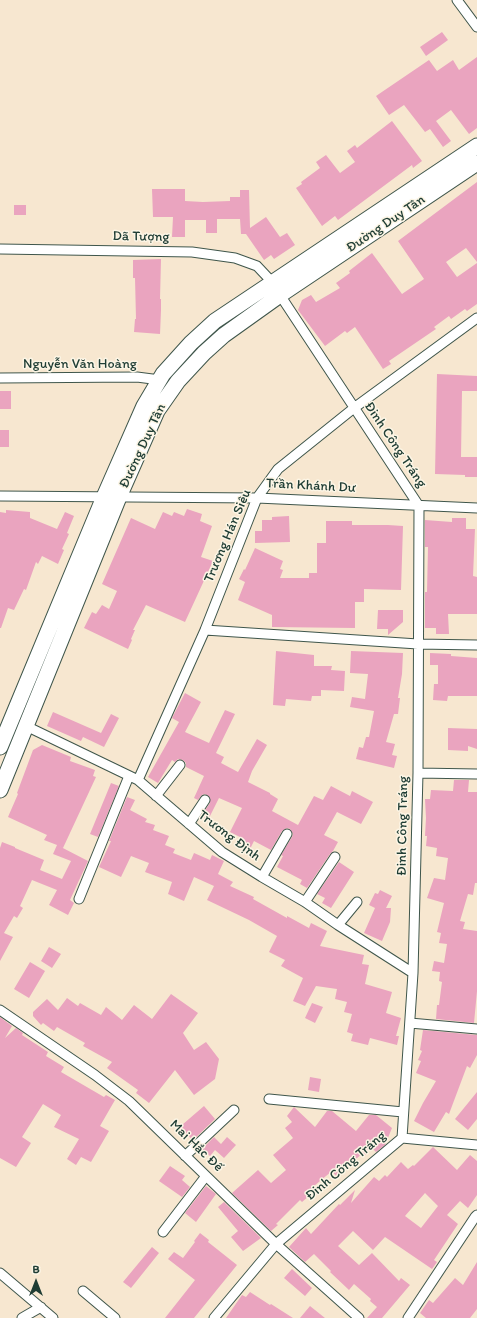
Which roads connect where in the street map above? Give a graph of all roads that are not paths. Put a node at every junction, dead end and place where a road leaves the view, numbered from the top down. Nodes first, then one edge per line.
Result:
1 (461, 2) edge
2 (477, 27) edge
3 (477, 146) edge
4 (477, 163) edge
5 (0, 249) edge
6 (276, 289) junction
7 (477, 318) edge
8 (0, 378) edge
9 (160, 380) junction
10 (354, 408) junction
11 (0, 496) edge
12 (104, 497) junction
13 (120, 497) junction
14 (257, 498) junction
15 (419, 506) junction
16 (477, 508) edge
17 (205, 630) junction
18 (418, 644) junction
19 (477, 645) edge
20 (4, 724) edge
21 (26, 726) junction
22 (0, 747) edge
23 (180, 765) dead end
24 (418, 773) junction
25 (477, 774) edge
26 (129, 776) junction
27 (138, 780) junction
28 (0, 790) edge
29 (156, 796) junction
30 (205, 800) dead end
31 (189, 824) junction
32 (287, 834) dead end
33 (335, 857) dead end
34 (262, 877) junction
35 (79, 899) dead end
36 (305, 902) junction
37 (357, 902) dead end
38 (338, 925) junction
39 (413, 973) junction
40 (0, 1010) edge
41 (410, 1023) junction
42 (477, 1029) edge
43 (269, 1099) dead end
44 (234, 1110) dead end
45 (403, 1112) junction
46 (402, 1138) junction
47 (477, 1145) edge
48 (186, 1156) junction
49 (206, 1176) junction
50 (477, 1215) edge
51 (163, 1232) dead end
52 (276, 1244) junction
53 (0, 1273) edge
54 (83, 1291) dead end
55 (41, 1307) junction
56 (22, 1318) edge
57 (53, 1318) edge
58 (115, 1318) edge
59 (214, 1318) edge
60 (360, 1318) edge
61 (408, 1318) edge

1 - 2 street
3 - 6 main road, Đường Duy Tân
4 - 6 main road, Đường Duy Tân
5 - 6 street, Dã Tượng
6 - 9 main road, Đường Duy Tân
6 - 10 street, Đinh Công Tráng
6 - 13 main road, Đường Duy Tân
7 - 10 street, Trương Hán Siêu
8 - 9 street, Nguyễn Văn Hoàng
9 - 12 main road, Đường Duy Tân
10 - 14 street, Trương Hán Siêu
10 - 15 street, Đinh Công Tráng
11 - 12 street, Trần Khánh Dư
12 - 13 street, Trần Khánh Dư
12 - 20 main road, Đường Duy Tân
13 - 14 street, Trần Khánh Dư
13 - 21 main road, Đường Duy Tân
14 - 15 street, Trần Khánh Dư
14 - 17 street, Trương Hán Siêu
15 - 16 street, Trần Khánh Dư
15 - 18 street, Đinh Công Tráng
17 - 18 street
17 - 27 street, Trương Hán Siêu
18 - 19 street
18 - 24 street, Đinh Công Tráng
20 - 22 main road, Đường Duy Tân
21 - 26 street, Trương Định
21 - 28 main road, Đường Duy Tân
23 - 29 street
24 - 25 street
24 - 39 street, Đinh Công Tráng
26 - 27 street, Trương Định
26 - 35 street
27 - 29 street, Trương Định
29 - 31 street, Trương Định
30 - 31 street
31 - 34 street, Trương Định
32 - 34 street
33 - 36 street
34 - 36 street, Trương Định
36 - 38 street, Trương Định
37 - 38 street
38 - 39 street, Trương Định
39 - 41 street, Đinh Công Tráng
40 - 48 street, Mai Hắc Đế
41 - 42 street
41 - 45 street, Đinh Công Tráng
43 - 45 street
44 - 48 street
45 - 46 street, Đinh Công Tráng
46 - 47 street
46 - 52 street, Đinh Công Tráng
48 - 49 street, Mai Hắc Đế
49 - 51 street
49 - 52 street, Mai Hắc Đế
50 - 61 street
52 - 59 street, Đinh Công Tráng
52 - 60 street, Mai Hắc Đế
53 - 55 street
54 - 58 street
55 - 56 street
55 - 57 street

